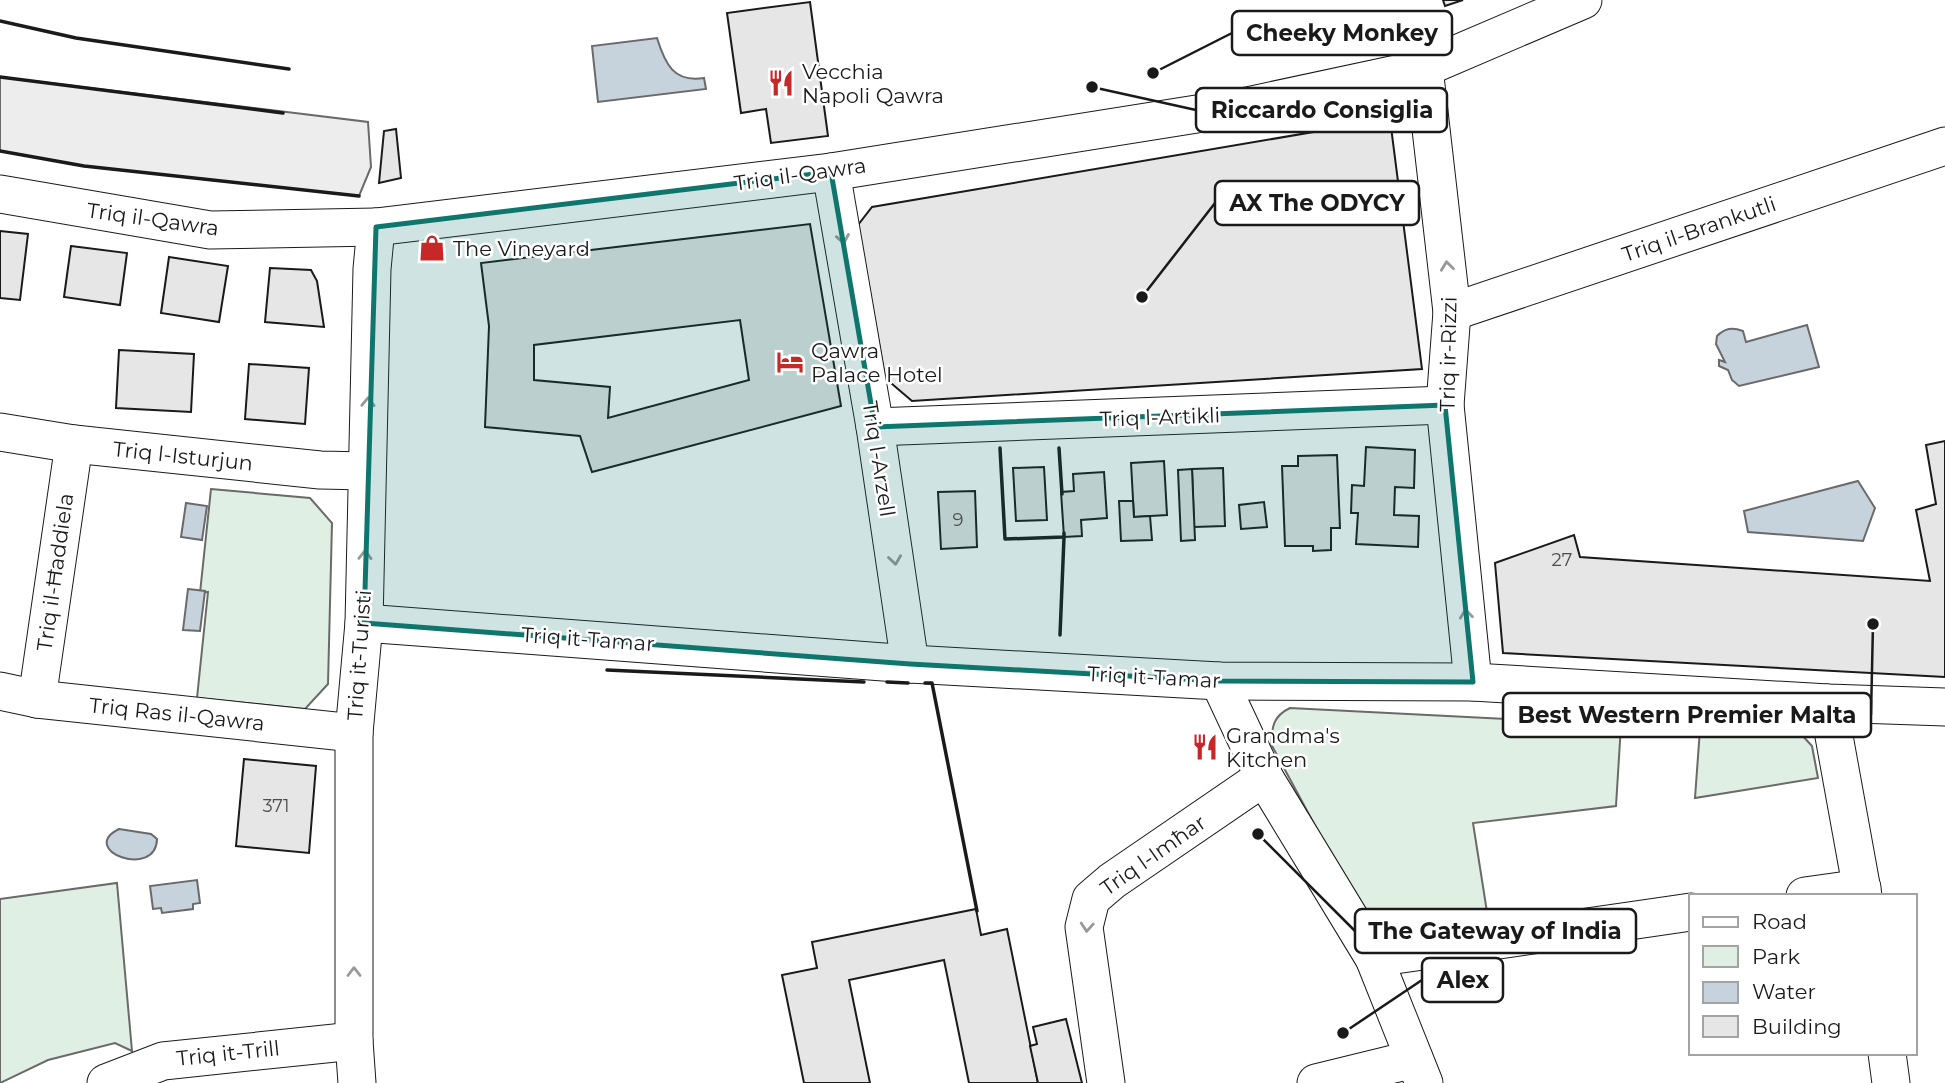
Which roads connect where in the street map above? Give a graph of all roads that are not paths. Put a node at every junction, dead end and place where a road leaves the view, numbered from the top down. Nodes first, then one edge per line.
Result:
1 (1583, 0) edge
2 (1424, 68) junction
3 (1945, 146) edge
4 (831, 172) junction
5 (0, 194) edge
6 (376, 227) junction
7 (1452, 312) junction
8 (1445, 405) junction
9 (875, 427) junction
10 (0, 432) edge
11 (74, 444) junction
12 (367, 471) junction
13 (364, 623) junction
14 (910, 664) junction
15 (1220, 681) junction
16 (1473, 682) junction
17 (0, 691) edge
18 (37, 699) junction
19 (1828, 703) junction
20 (1945, 707) edge
21 (354, 733) junction
22 (1264, 777) junction
23 (1862, 892) edge
24 (1834, 894) edge
25 (1689, 912) edge
26 (1374, 958) junction
27 (354, 1041) junction
28 (1887, 1055) edge
29 (1419, 1071) edge
30 (106, 1083) edge
31 (357, 1083) edge
32 (1106, 1083) edge
33 (1316, 1083) edge
34 (1891, 1083) edge

1 - 2 street, Triq il-Qawra
2 - 4 street, Triq il-Qawra
7 -> 2 street, Triq ir-Rizzi
3 - 7 street, Triq il-Brankutli
4 - 6 street, Triq il-Qawra
4 -> 9 street, Triq l-Arzell
5 - 6 street, Triq il-Qawra
12 -> 6 street, Triq it-Turisti
7 - 8 street, Triq ir-Rizzi
8 - 9 street, Triq l-Artikli
16 -> 8 street, Triq ir-Rizzi
9 -> 14 street, Triq l-Arzell
10 - 11 street, Triq l-Isturjun
11 - 12 street, Triq l-Isturjun
11 - 18 street, Triq il-Ħaddiela
13 -> 12 street, Triq it-Turisti
13 - 14 street, Triq it-Tamar
13 - 21 street, Triq it-Turisti
14 - 15 street, Triq it-Tamar
15 - 16 street, Triq it-Tamar
15 - 22 street
16 - 19 street, Triq it-Tamar
17 - 18 street, Triq Ras il-Qawra
18 - 21 street, Triq Ras il-Qawra
19 - 20 street, Triq it-Tamar
19 - 23 street
27 -> 21 street, Triq it-Turisti
22 - 26 street
22 -> 32 street, Triq l-Imħar
23 - 24 street
25 - 26 street
26 - 29 street
27 - 30 street, Triq it-Trill
27 - 31 street, Triq it-Turisti
28 - 34 street
29 - 33 street

